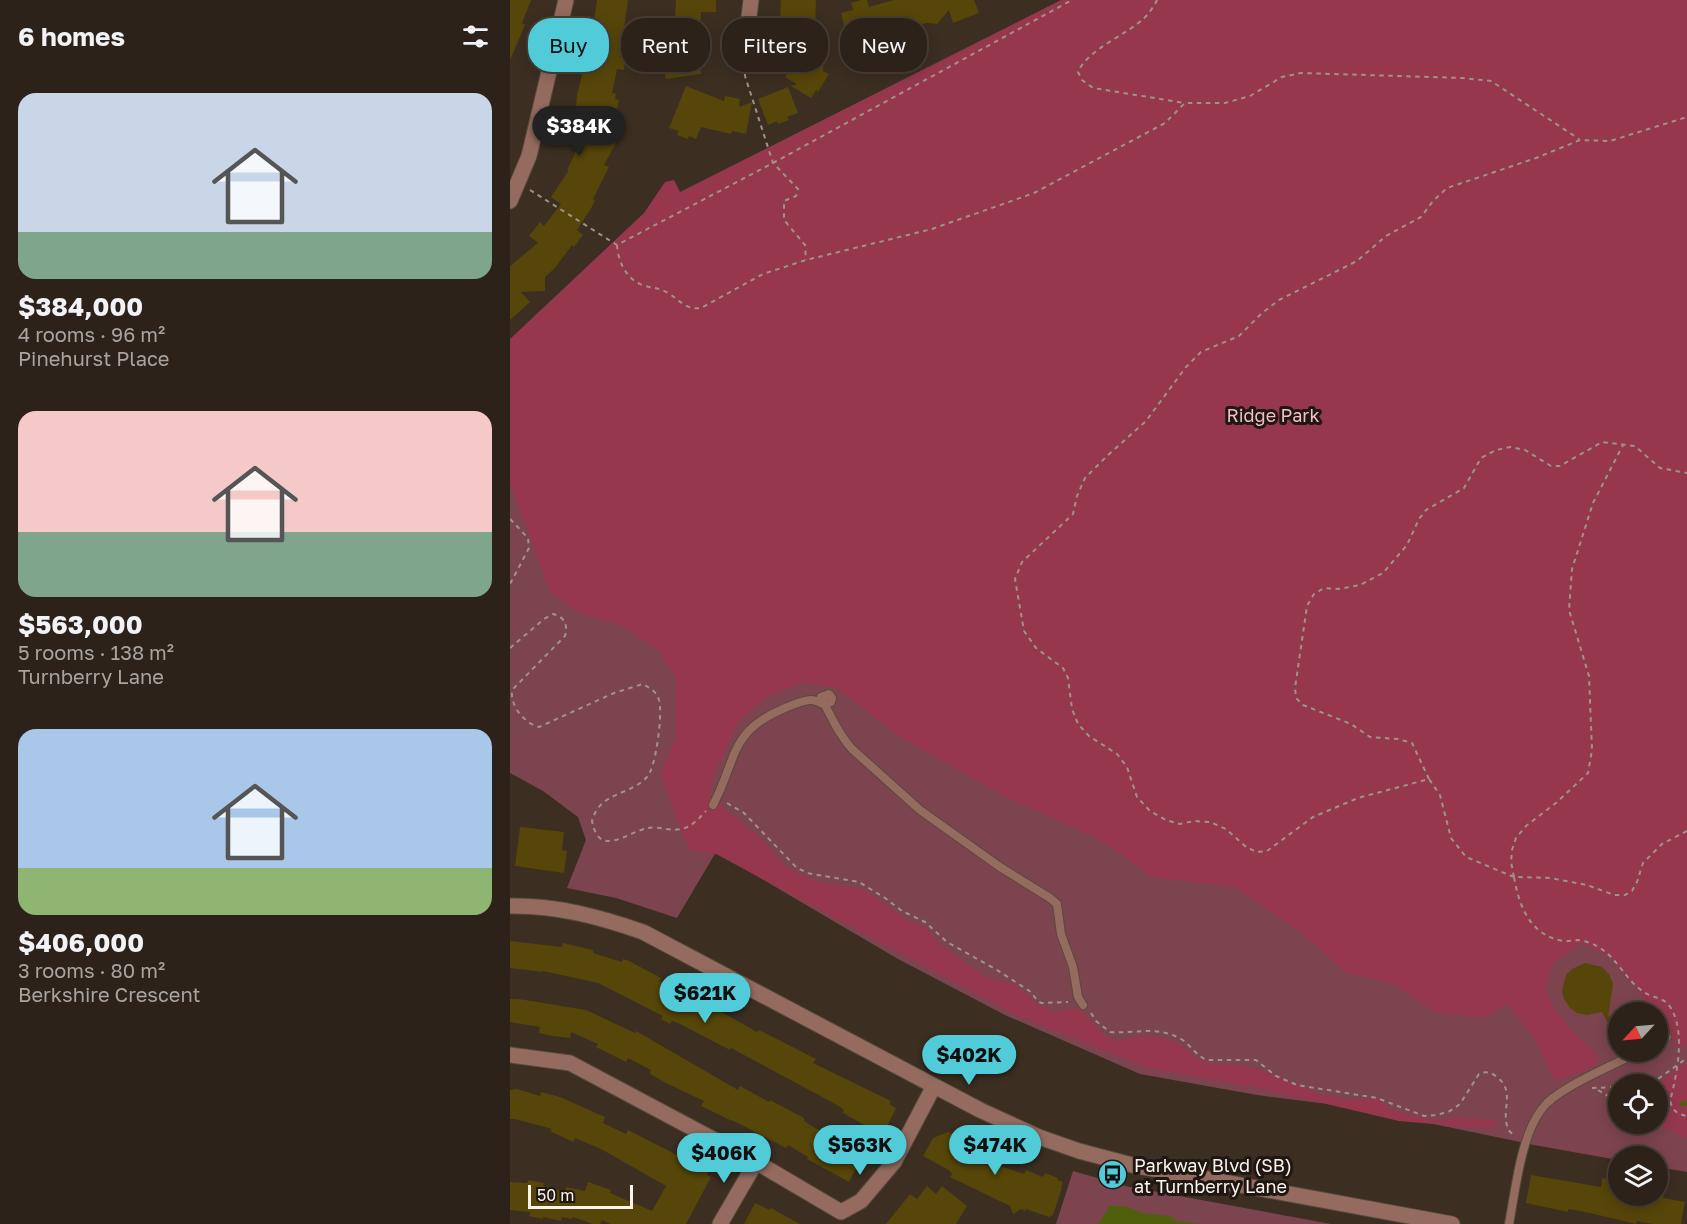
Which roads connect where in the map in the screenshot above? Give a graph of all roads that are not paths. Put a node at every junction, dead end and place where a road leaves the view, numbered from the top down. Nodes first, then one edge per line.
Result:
1 (566, 0) edge
2 (751, 0) edge
3 (749, 18) edge
4 (510, 201) edge
5 (713, 805) road end
6 (510, 906) edge
7 (1083, 1005) road end
8 (510, 1055) edge
9 (1620, 1062) edge
10 (934, 1086) junction
11 (756, 1162) junction
12 (720, 1224) edge
13 (1452, 1224) edge
14 (1509, 1224) edge

1 - 4 street
2 - 3 street
5 - 7 lane
6 - 10 street
8 - 11 street
9 - 14 lane
10 - 11 street
10 - 13 street
11 - 12 street

